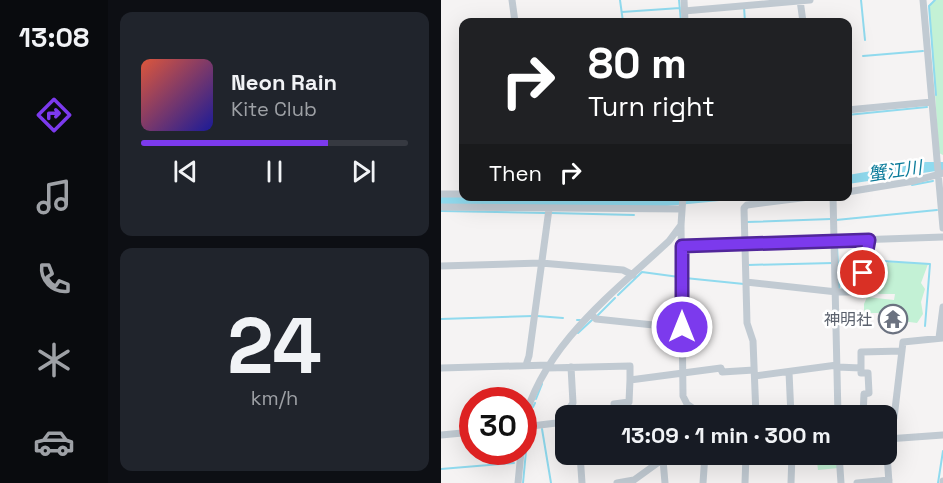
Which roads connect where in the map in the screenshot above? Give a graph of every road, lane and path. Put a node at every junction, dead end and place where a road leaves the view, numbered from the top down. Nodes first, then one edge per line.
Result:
1 (512, 0) edge
2 (684, 0) edge
3 (801, 0) edge
4 (810, 0) edge
5 (925, 2) edge
6 (684, 10) junction
7 (514, 18) edge
8 (685, 18) edge
9 (803, 18) edge
10 (932, 102) junction
11 (852, 110) edge
12 (940, 158) edge
13 (941, 173) edge
14 (852, 191) edge
15 (441, 194) edge
16 (459, 194) edge
17 (683, 201) edge
18 (778, 201) edge
19 (833, 201) edge
20 (441, 207) edge
21 (682, 208) junction
22 (549, 209) junction
23 (681, 225) junction
24 (943, 228) edge
25 (943, 237) edge
26 (869, 240) junction
27 (835, 241) junction
28 (745, 244) junction
29 (682, 246) junction
30 (541, 263) junction
31 (441, 266) edge
32 (633, 275) junction
33 (746, 282) junction
34 (837, 292) junction
35 (943, 307) edge
36 (592, 315) junction
37 (682, 327) junction
38 (941, 338) edge
39 (902, 351) junction
40 (526, 365) junction
41 (548, 366) junction
42 (837, 366) junction
43 (571, 367) junction
44 (441, 368) edge
45 (861, 368) junction
46 (789, 372) junction
47 (682, 373) junction
48 (754, 373) junction
49 (630, 380) junction
50 (536, 387) edge
51 (572, 405) edge
52 (614, 405) edge
53 (688, 405) edge
54 (755, 405) edge
55 (790, 405) edge
56 (838, 405) edge
57 (864, 405) edge
58 (896, 405) edge
59 (555, 423) edge
60 (537, 425) edge
61 (459, 433) edge
62 (441, 435) edge
63 (943, 435) edge
64 (897, 438) edge
65 (520, 465) edge
66 (581, 465) edge
67 (655, 465) edge
68 (666, 465) edge
69 (704, 465) edge
70 (746, 465) edge
71 (792, 465) edge
72 (840, 465) edge
73 (888, 465) edge
74 (889, 482) edge
75 (518, 483) edge
76 (582, 483) edge
77 (617, 483) edge
78 (665, 483) edge
79 (703, 483) edge
80 (745, 483) edge
81 (791, 483) edge
82 (841, 483) edge
83 (857, 483) edge

1 - 7 street
2 - 6 street
3 - 4 street
3 - 6 street
3 - 9 street
5 - 10 street
6 - 8 street
10 - 11 street
10 - 12 street
12 - 13 street
13 - 14 street
13 - 24 street
15 - 16 street
17 - 21 street
18 - 28 street
19 - 27 street
20 - 22 street
21 - 22 street
21 - 23 street
22 - 30 street
23 - 29 street
23 - 32 street
25 - 26 street
26 - 27 street
26 - 34 street
27 - 28 street
27 - 34 street
28 - 29 street
28 - 33 street
29 - 37 street
30 - 31 street
30 - 32 street
30 - 40 street
32 - 36 street
33 - 34 street
33 - 48 street
34 - 42 street
35 - 38 street
36 - 37 street
36 - 41 street
37 - 47 street
38 - 39 street
39 - 45 street
39 - 58 street
40 - 41 street
40 - 44 street
41 - 43 street
41 - 50 street
42 - 45 street
42 - 46 street
42 - 56 street
43 - 49 street
43 - 51 street
45 - 57 street
46 - 48 street
46 - 55 street
47 - 48 street
47 - 49 street
47 - 53 street
48 - 54 street
49 - 52 street
59 - 60 street
61 - 62 street
63 - 64 street
65 - 75 street
66 - 76 street
67 - 77 street
68 - 78 street
69 - 79 street
70 - 80 street
71 - 81 street
72 - 82 street
73 - 74 street
74 - 83 street

